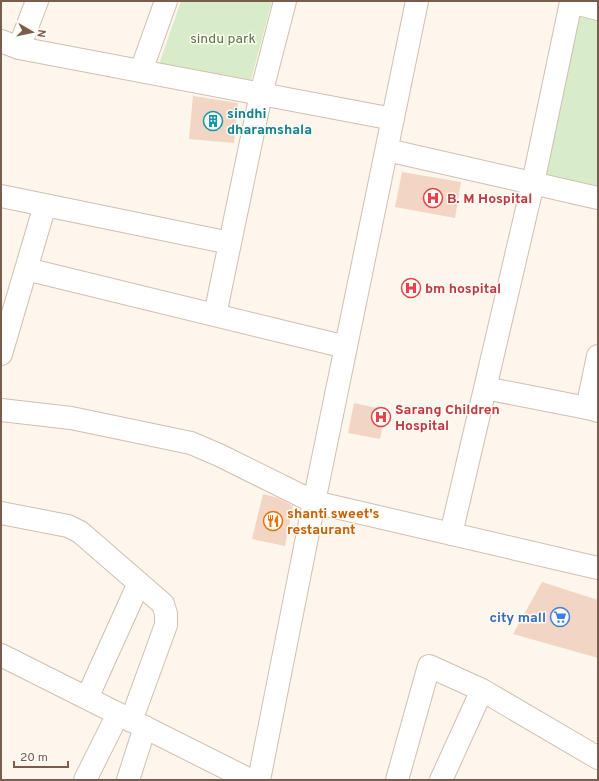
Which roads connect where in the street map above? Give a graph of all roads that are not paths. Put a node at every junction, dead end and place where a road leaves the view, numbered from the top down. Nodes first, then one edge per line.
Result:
1 (37, 1) edge
2 (166, 1) edge
3 (285, 1) edge
4 (418, 1) edge
5 (571, 2) edge
6 (598, 9) edge
7 (10, 44) edge
8 (141, 71) junction
9 (261, 94) junction
10 (393, 119) junction
11 (387, 150) junction
12 (533, 183) junction
13 (1, 196) edge
14 (598, 198) edge
15 (45, 205) junction
16 (230, 243) junction
17 (26, 268) junction
18 (215, 315) junction
19 (346, 347) junction
20 (1, 354) edge
21 (598, 356) edge
22 (485, 388) junction
23 (1, 410) edge
24 (592, 410) edge
25 (314, 502) junction
26 (1, 513) edge
27 (451, 534) junction
28 (598, 568) edge
29 (139, 583) junction
30 (1, 655) edge
31 (482, 690) junction
32 (87, 698) junction
33 (131, 721) junction
34 (598, 758) edge
35 (85, 780) edge
36 (128, 780) edge
37 (250, 780) edge
38 (259, 780) edge
39 (397, 780) edge
40 (441, 780) edge

1 - 7 street
2 - 8 street
3 - 9 street
4 - 10 street
5 - 6 street
5 - 12 street
7 - 8 street
8 - 9 street
9 - 10 street
9 - 16 street
10 - 11 street
11 - 12 street
11 - 19 street
12 - 14 street
12 - 22 street
13 - 15 street
15 - 16 street
15 - 17 street
16 - 18 street
17 - 18 street
17 - 20 street
18 - 19 street
19 - 25 street
21 - 24 street
22 - 24 street
22 - 27 street
23 - 25 street
25 - 27 street
25 - 38 street
26 - 29 street
27 - 28 street
29 - 32 street
29 - 33 street
30 - 32 street
31 - 34 street
31 - 39 street
31 - 40 street
32 - 33 street
33 - 35 street
33 - 36 street
33 - 37 street

